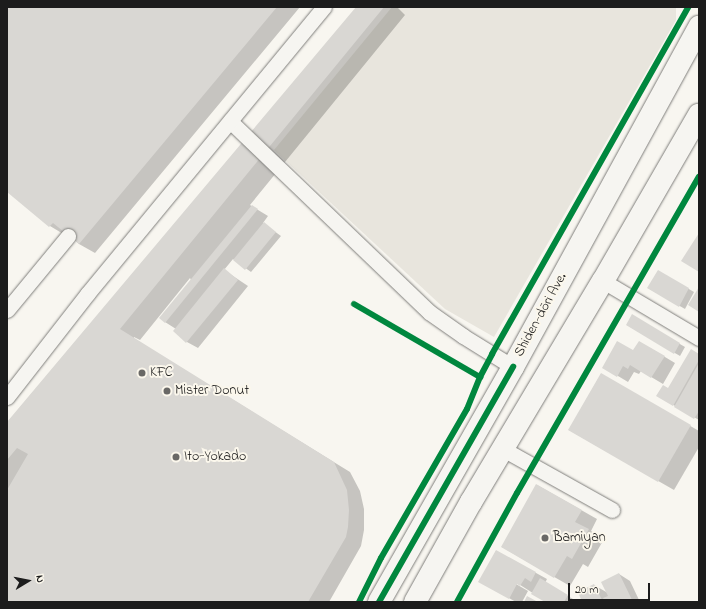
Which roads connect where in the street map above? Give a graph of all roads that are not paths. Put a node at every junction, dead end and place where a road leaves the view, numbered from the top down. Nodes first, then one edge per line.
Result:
1 (324, 7) edge
2 (699, 26) edge
3 (699, 115) edge
4 (230, 121) junction
5 (68, 236) dead end
6 (604, 281) junction
7 (7, 310) edge
8 (699, 338) edge
9 (513, 367) junction
10 (7, 397) edge
11 (503, 449) junction
12 (612, 510) dead end
13 (379, 602) edge
14 (415, 602) edge

1 - 4 lane
2 - 9 street, Shiden-dōri Ave.
3 - 6 street
4 - 9 lane
4 - 10 lane
5 - 7 lane
6 - 8 lane
6 - 11 street
9 - 13 street, Shiden-dōri Ave.
11 - 12 lane
11 - 14 street

